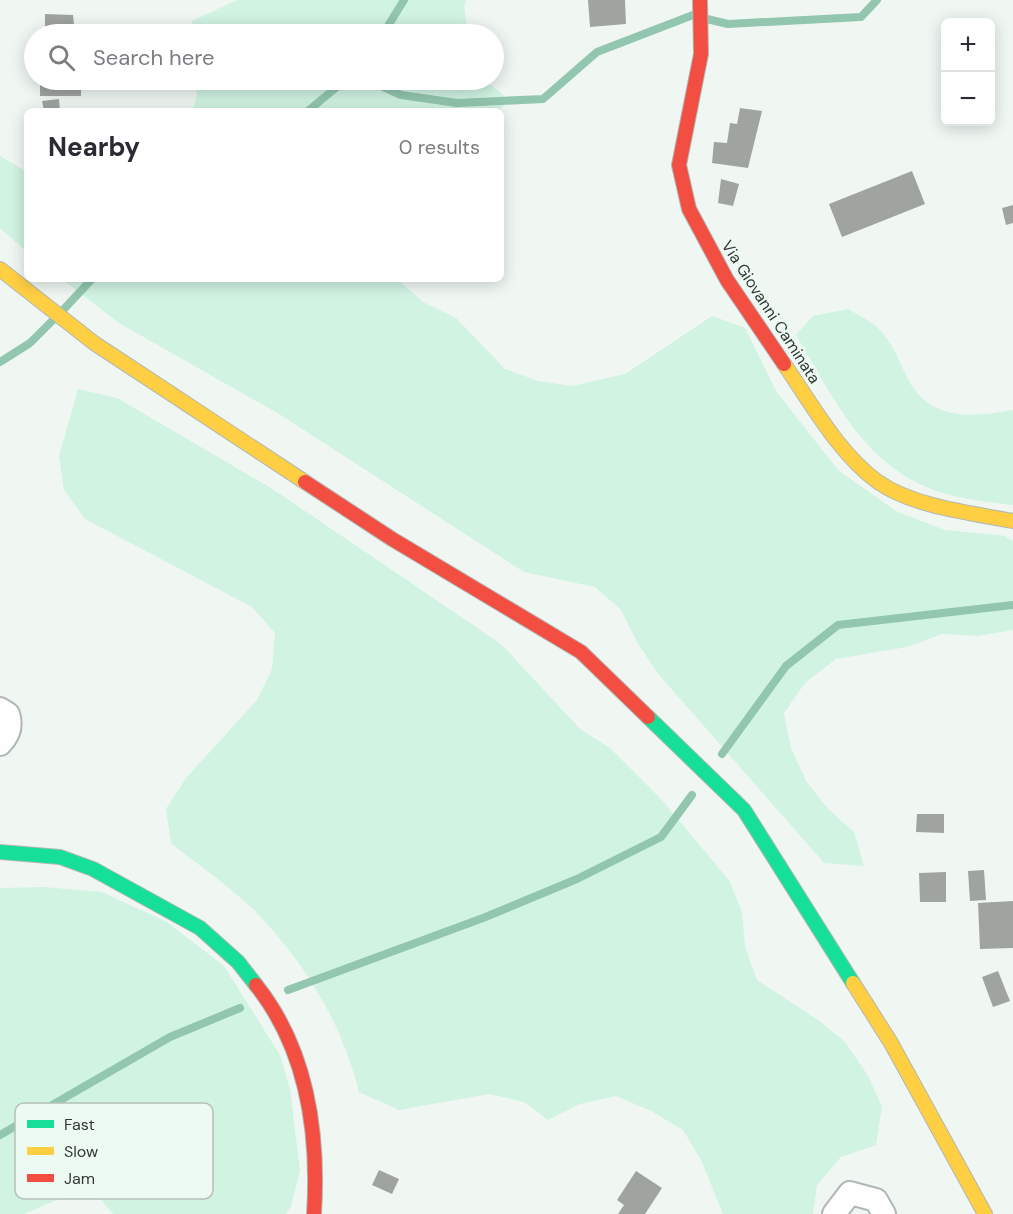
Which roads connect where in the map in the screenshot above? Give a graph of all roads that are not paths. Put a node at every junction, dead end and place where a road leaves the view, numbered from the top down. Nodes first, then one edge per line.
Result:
1 (700, 0) edge
2 (0, 269) edge
3 (1013, 522) edge
4 (0, 709) edge
5 (0, 744) edge
6 (0, 852) edge
7 (314, 1214) edge
8 (834, 1214) edge
9 (885, 1214) edge
10 (986, 1214) edge

1 - 3 main road, Via Giovanni Caminata
2 - 10 main road
4 - 5 street
6 - 7 main road
8 - 9 street

